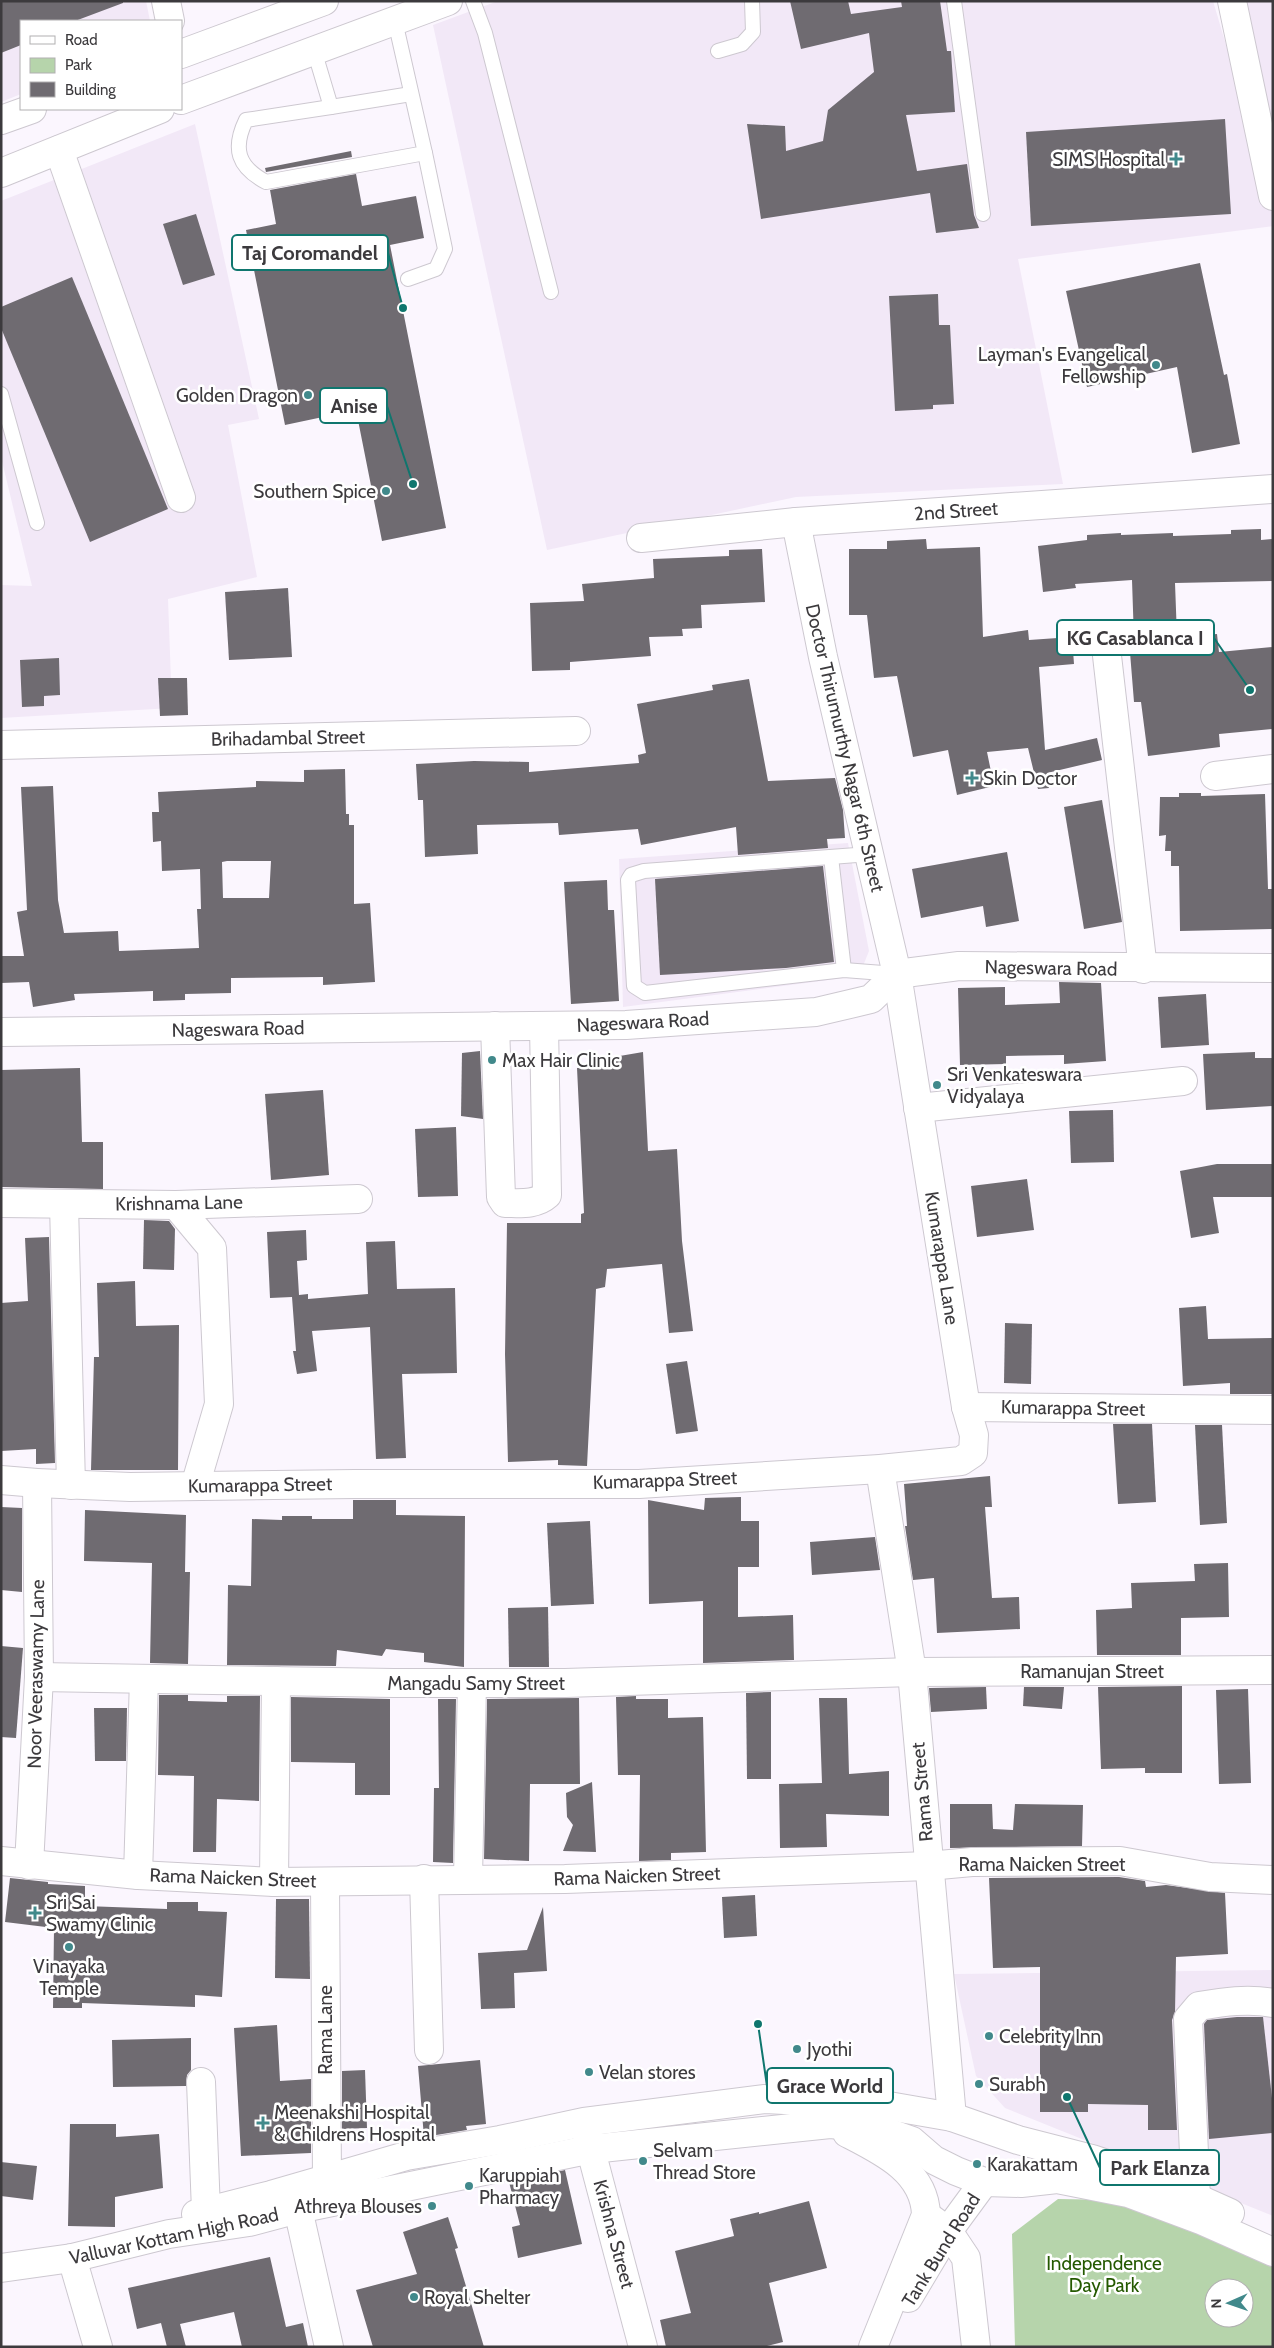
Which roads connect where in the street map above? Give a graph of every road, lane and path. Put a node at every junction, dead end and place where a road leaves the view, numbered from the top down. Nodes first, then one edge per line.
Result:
1 (166, 1) edge
2 (324, 1) edge
3 (448, 1) edge
4 (474, 1) edge
5 (752, 1) edge
6 (954, 1) edge
7 (1232, 1) edge
8 (170, 20) edge
9 (395, 21) junction
10 (314, 50) junction
11 (718, 51) dead end
12 (182, 54) edge
13 (411, 94) junction
14 (182, 100) edge
15 (331, 107) junction
16 (29, 110) edge
17 (158, 110) edge
18 (1, 120) edge
19 (59, 150) junction
20 (426, 153) junction
21 (1, 173) edge
22 (1273, 196) edge
23 (984, 214) dead end
24 (408, 279) dead end
25 (550, 292) dead end
26 (1, 394) edge
27 (1273, 489) edge
28 (181, 498) dead end
29 (796, 522) junction
30 (37, 523) dead end
31 (641, 538) dead end
32 (1106, 647) dead end
33 (576, 731) dead end
34 (1, 745) edge
35 (1273, 769) edge
36 (1215, 776) dead end
37 (870, 854) junction
38 (831, 857) junction
39 (1273, 968) edge
40 (1144, 969) junction
41 (844, 970) junction
42 (897, 974) junction
43 (495, 1026) junction
44 (544, 1026) junction
45 (1, 1032) edge
46 (1183, 1081) dead end
47 (918, 1108) junction
48 (358, 1199) dead end
49 (1, 1203) edge
50 (64, 1204) junction
51 (176, 1205) junction
52 (966, 1407) junction
53 (1273, 1410) edge
54 (880, 1468) junction
55 (1, 1480) edge
56 (37, 1483) junction
57 (71, 1485) junction
58 (194, 1486) junction
59 (1273, 1670) edge
60 (912, 1672) junction
61 (40, 1677) junction
62 (144, 1679) junction
63 (276, 1681) junction
64 (472, 1683) junction
65 (1, 1861) edge
66 (29, 1865) junction
67 (928, 1866) junction
68 (138, 1875) junction
69 (424, 1879) junction
70 (468, 1879) junction
71 (1273, 1880) edge
72 (274, 1882) junction
73 (325, 1882) junction
74 (1273, 2002) edge
75 (429, 2050) dead end
76 (201, 2082) dead end
77 (952, 2117) junction
78 (584, 2122) junction
79 (830, 2124) junction
80 (592, 2149) junction
81 (327, 2179) junction
82 (984, 2182) junction
83 (1196, 2198) junction
84 (298, 2209) junction
85 (206, 2212) junction
86 (926, 2215) junction
87 (948, 2231) junction
88 (1273, 2232) edge
89 (1273, 2252) edge
90 (72, 2258) junction
91 (1, 2262) edge
92 (1, 2268) edge
93 (98, 2347) edge
94 (329, 2347) edge
95 (643, 2347) edge
96 (873, 2347) edge
97 (887, 2347) edge
98 (976, 2347) edge

1 - 8 street
2 - 12 street
3 - 9 street
4 - 25 lane
5 - 11 lane
6 - 23 lane
7 - 22 street
9 - 10 street
9 - 13 lane
10 - 14 street
10 - 15 lane
13 - 15 lane
13 - 20 lane
15 - 20 lane
16 - 18 street
17 - 19 street
19 - 21 street
19 - 28 street
20 - 24 lane
26 - 30 lane
27 - 29 street, 2nd Street
29 - 31 street, 2nd Street
29 - 37 street, Doctor Thirumurthy Nagar 6th Street
32 - 40 street
33 - 34 street, Brihadambal Street
35 - 36 street
37 - 38 lane
37 - 42 street, Doctor Thirumurthy Nagar 6th Street
38 - 41 lane
38 - 41 lane
39 - 40 street, Nageswara Road
40 - 42 street, Nageswara Road
41 - 42 lane
42 - 44 street, Nageswara Road
42 - 47 street, Kumarappa Lane
43 - 44 street, Nageswara Road
43 - 44 street
43 - 45 street, Nageswara Road
46 - 47 street
47 - 52 street, Kumarappa Lane
48 - 51 street, Krishnama Lane
49 - 50 street, Krishnama Lane
50 - 51 street, Krishnama Lane
50 - 57 street
51 - 58 street
52 - 53 street, Kumarappa Street
52 - 54 street, Kumarappa Street
54 - 58 street, Kumarappa Street
54 - 60 street, Rama Street
55 - 56 street, Kumarappa Street
56 - 57 street, Kumarappa Street
56 - 61 street, Noor Veeraswamy Lane
57 - 58 street, Kumarappa Street
59 - 60 street, Ramanujan Street
60 - 64 street, Mangadu Samy Street
60 - 67 street, Rama Street
61 - 62 street, Mangadu Samy Street
61 - 66 street, Noor Veeraswamy Lane
62 - 63 street, Mangadu Samy Street
62 - 68 street
63 - 64 street, Mangadu Samy Street
63 - 72 street
64 - 70 street
65 - 66 street, Rama Naicken Street
66 - 68 street, Rama Naicken Street
67 - 70 street, Rama Naicken Street
67 - 71 street, Rama Naicken Street
67 - 77 street, Rama Street
68 - 72 street, Rama Naicken Street
69 - 70 street, Rama Naicken Street
69 - 73 street, Rama Naicken Street
69 - 75 street
72 - 73 street, Rama Naicken Street
73 - 81 street, Rama Lane
74 - 83 street
76 - 85 street
77 - 78 street, Valluvar Kottam High Road
77 - 83 street, Valluvar Kottam High Road
78 - 80 street, Krishna Street
78 - 81 street, Valluvar Kottam High Road
79 - 80 street, Valluvar Kottam High Road
79 - 82 street, Valluvar Kottam High Road
79 - 86 street, Tank Bund Road
80 - 84 street, Valluvar Kottam High Road
80 - 95 street, Krishna Street
81 - 85 street, Valluvar Kottam High Road
82 - 87 street, Tank Bund Road
82 - 89 street, Valluvar Kottam High Road
83 - 88 street, Valluvar Kottam High Road
84 - 90 street, Valluvar Kottam High Road
84 - 94 street
85 - 91 street, Valluvar Kottam High Road
86 - 87 street
86 - 96 street, Tank Bund Road
87 - 97 street, Tank Bund Road
87 - 98 street
90 - 92 street, Valluvar Kottam High Road
90 - 93 street

